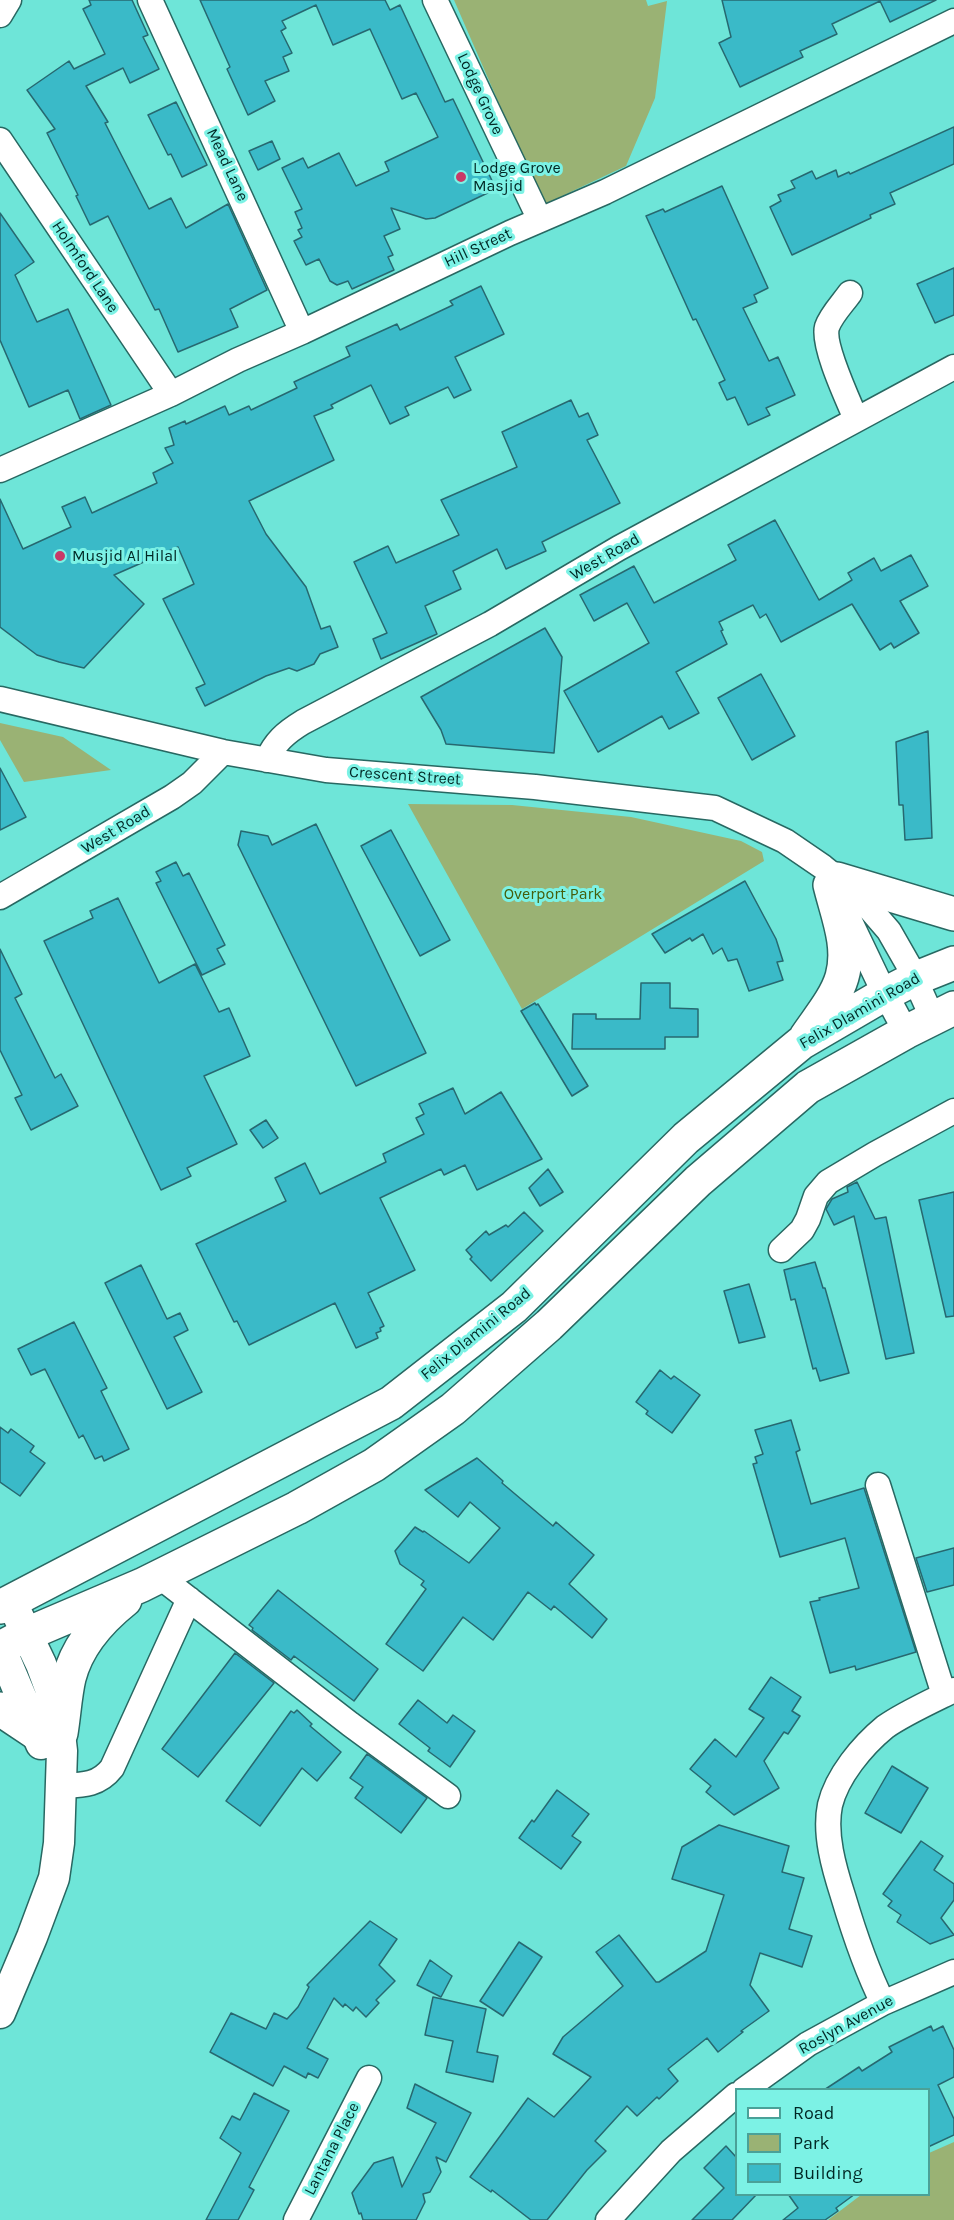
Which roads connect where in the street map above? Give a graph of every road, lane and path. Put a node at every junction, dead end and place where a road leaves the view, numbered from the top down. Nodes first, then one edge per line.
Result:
1 (9, 0) edge
2 (150, 0) edge
3 (435, 0) edge
4 (0, 15) edge
5 (954, 21) edge
6 (0, 140) edge
7 (540, 220) junction
8 (850, 292) dead end
9 (302, 332) junction
10 (954, 367) edge
11 (171, 394) junction
12 (856, 420) junction
13 (0, 470) edge
14 (0, 699) edge
15 (223, 752) junction
16 (267, 760) junction
17 (834, 882) junction
18 (0, 897) edge
19 (954, 914) edge
20 (954, 963) edge
21 (914, 979) junction
22 (885, 994) junction
23 (931, 1020) edge
24 (801, 1043) junction
25 (954, 1111) edge
26 (781, 1250) dead end
27 (878, 1485) dead end
28 (151, 1581) junction
29 (189, 1599) junction
30 (6, 1604) edge
31 (7, 1644) edge
32 (949, 1693) edge
33 (0, 1709) edge
34 (49, 1733) junction
35 (60, 1786) junction
36 (448, 1796) dead end
37 (954, 1972) edge
38 (883, 2003) junction
39 (0, 2013) edge
40 (369, 2078) dead end
41 (747, 2088) edge
42 (735, 2096) edge
43 (296, 2220) edge
44 (608, 2220) edge

1 - 4 street
2 - 9 street, Mead Lane
3 - 7 street, Lodge Grove
5 - 7 street, Hill Street
6 - 11 street, Holmford Lane
7 - 9 street, Hill Street
8 - 12 street
9 - 11 street, Hill Street
10 - 12 street, West Road
11 - 13 street, Hill Street
12 - 16 street, West Road
14 - 15 street, Crescent Street
15 - 16 street, Crescent Street
15 - 18 street, West Road
16 - 17 street, Crescent Street
17 - 19 main road
17 - 21 street, Crescent Street
17 - 22 street, Crescent Street
17 - 24 main road
20 - 21 main road, Felix Dlamini Road
21 - 22 main road, Felix Dlamini Road
21 - 23 street, Crescent Street
22 - 23 street, Crescent Street
22 - 24 main road, Felix Dlamini Road
23 - 28 main road
24 - 30 main road, Felix Dlamini Road
25 - 26 street
27 - 32 street
28 - 29 street
28 - 31 main road
28 - 34 main road
29 - 35 street
29 - 36 street
30 - 31 street
31 - 34 street
32 - 38 street
33 - 34 main road
34 - 35 street
35 - 39 street
37 - 38 street, Roslyn Avenue
38 - 41 street, Roslyn Avenue
40 - 43 street, Lantana Place
42 - 44 street

